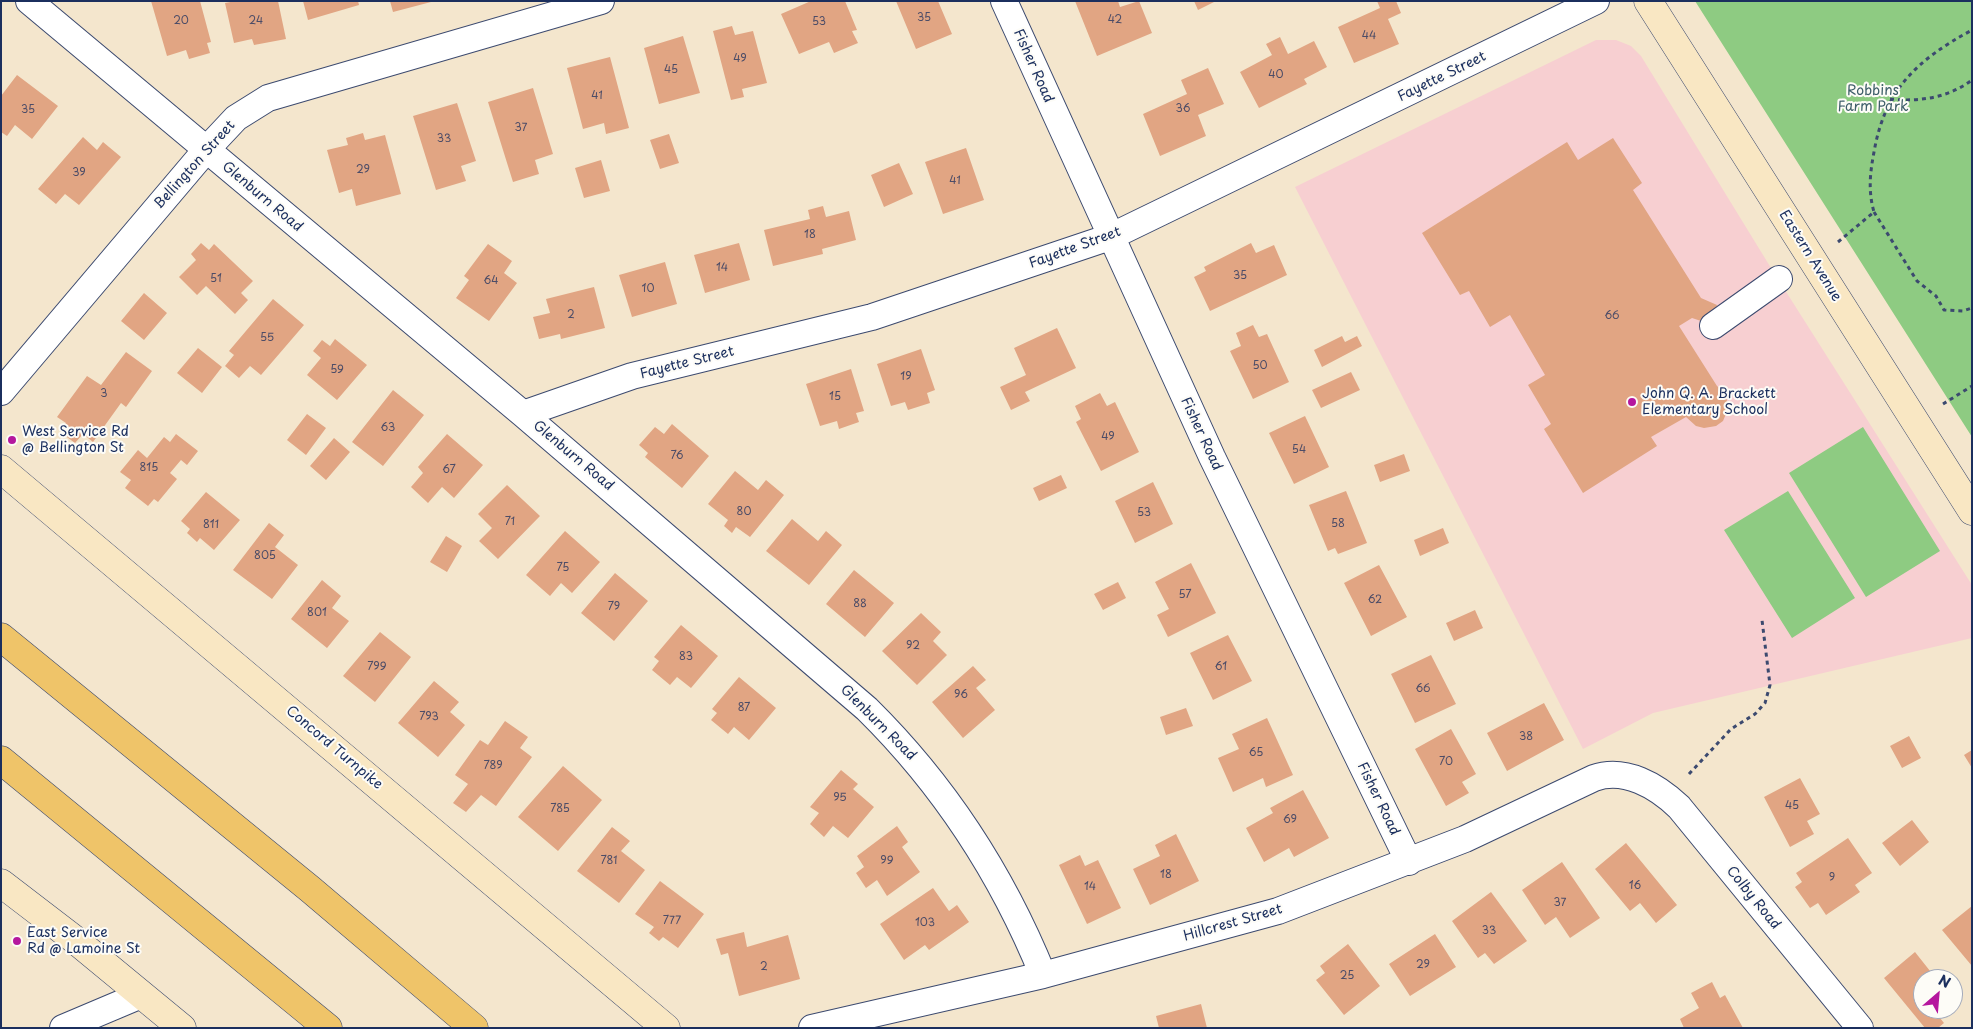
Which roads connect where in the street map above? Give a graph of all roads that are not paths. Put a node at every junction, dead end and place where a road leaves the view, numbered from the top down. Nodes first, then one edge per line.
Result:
1 (29, 1) edge
2 (601, 1) edge
3 (1004, 1) edge
4 (1596, 1) edge
5 (1648, 1) edge
6 (206, 150) junction
7 (1110, 237) junction
8 (1779, 279) dead end
9 (1713, 326) dead end
10 (1, 392) edge
11 (523, 414) junction
12 (1, 469) edge
13 (1972, 511) edge
14 (1, 637) edge
15 (1, 760) edge
16 (1637, 780) joint
17 (1409, 862) junction
18 (1, 883) edge
19 (1043, 975) junction
20 (141, 995) junction
21 (63, 1028) edge
22 (182, 1028) edge
23 (328, 1028) edge
24 (474, 1028) edge
25 (666, 1028) edge
26 (812, 1028) edge
27 (1860, 1028) edge

1 - 6 street, Glenburn Road
2 - 6 street, Bellington Street
3 - 7 street, Fisher Road
4 - 7 street, Fayette Street
5 - 13 main road, Eastern Avenue
6 - 10 street, Bellington Street
6 - 11 street, Glenburn Road
7 - 11 street, Fayette Street
7 - 17 street, Fisher Road
8 - 9 street
11 - 19 street, Glenburn Road
12 - 25 main road, Concord Turnpike
14 - 24 highway
15 - 23 highway
16 - 17 street, Hillcrest Street
16 - 27 street, Colby Road
17 - 19 street, Hillcrest Street
18 - 20 main road
19 - 26 street, Hillcrest Street
20 - 21 street
20 - 22 main road

